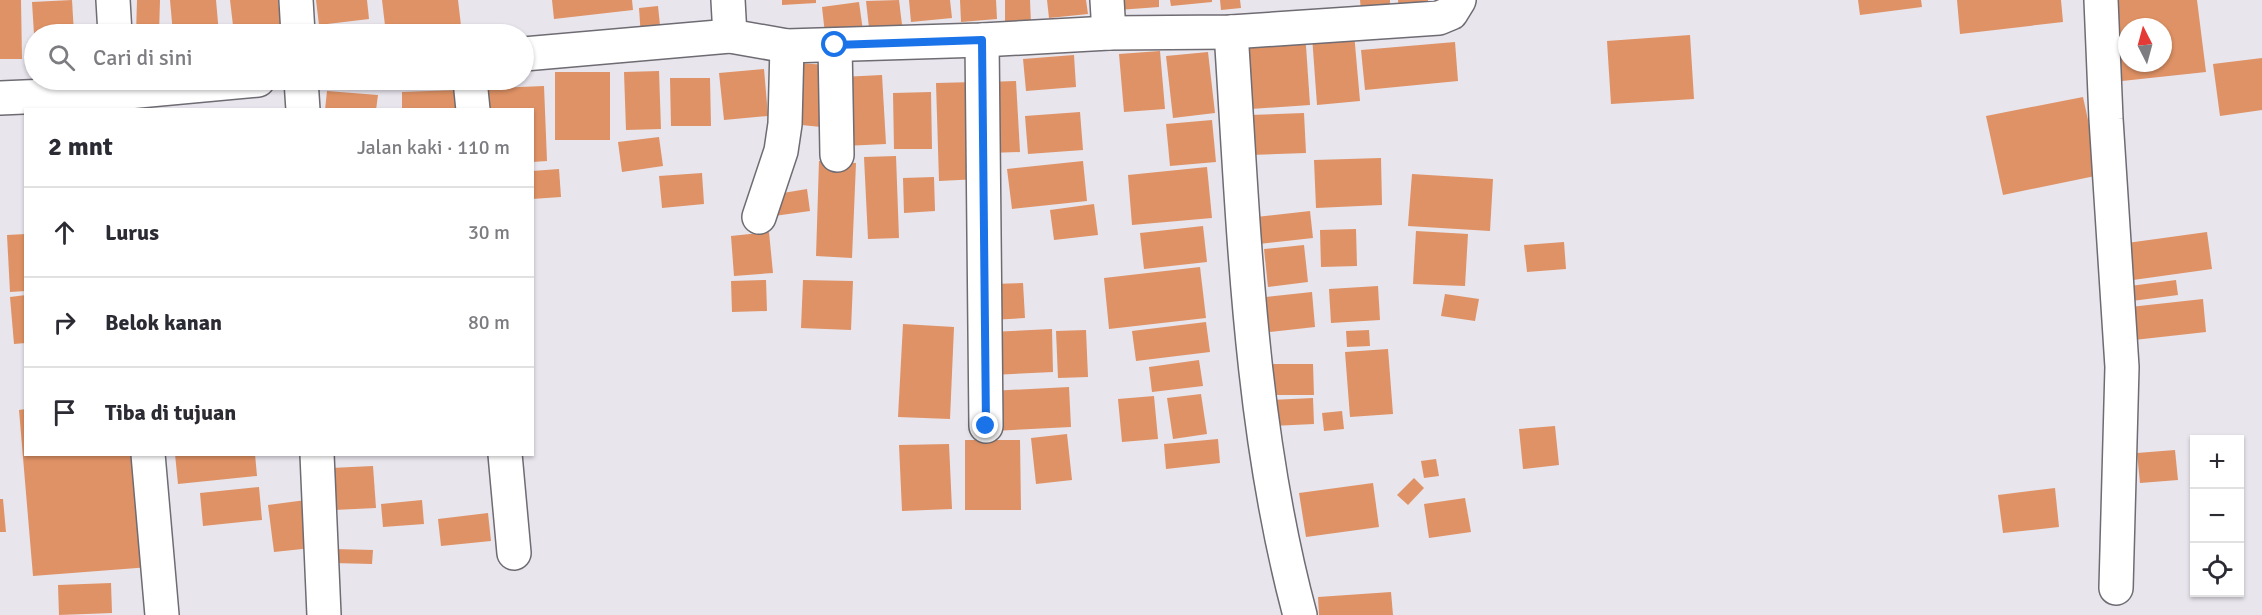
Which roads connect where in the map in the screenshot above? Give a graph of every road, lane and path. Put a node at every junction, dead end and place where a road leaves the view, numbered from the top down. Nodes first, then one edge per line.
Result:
1 (113, 0) edge
2 (296, 0) edge
3 (728, 0) edge
4 (1107, 0) edge
5 (1459, 0) edge
6 (2101, 0) edge
7 (1308, 13) edge
8 (114, 24) edge
9 (297, 24) edge
10 (1232, 32) junction
11 (1109, 33) junction
12 (730, 36) junction
13 (982, 40) junction
14 (835, 45) junction
15 (787, 46) junction
16 (534, 53) edge
17 (157, 90) edge
18 (302, 90) edge
19 (471, 90) edge
20 (117, 94) edge
21 (0, 98) edge
22 (303, 108) edge
23 (473, 108) edge
24 (837, 155) dead end
25 (759, 217) dead end
26 (986, 426) dead end
27 (148, 456) edge
28 (317, 456) edge
29 (505, 456) edge
30 (514, 553) dead end
31 (2116, 588) dead end
32 (162, 615) edge
33 (324, 615) edge
34 (1300, 615) edge

1 - 8 street
2 - 9 street
3 - 12 street
4 - 11 street
5 - 7 street
6 - 31 street
7 - 10 street
10 - 11 street
10 - 34 street
11 - 13 street
12 - 15 street
12 - 16 street
13 - 14 street
13 - 26 street
14 - 15 street
14 - 24 street
15 - 25 street
17 - 20 street
18 - 22 street
19 - 23 street
20 - 21 street
27 - 32 street
28 - 33 street
29 - 30 street

